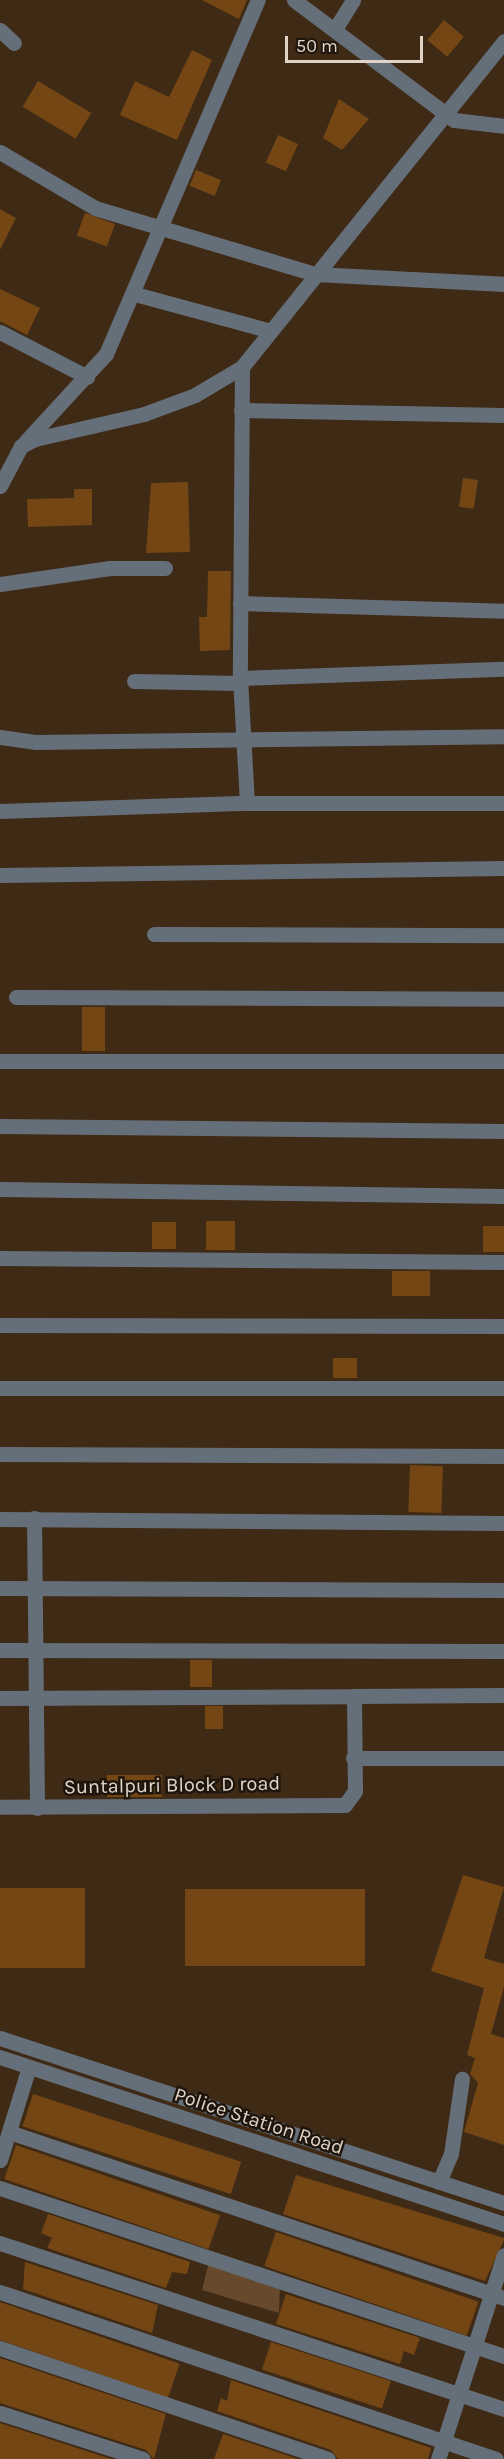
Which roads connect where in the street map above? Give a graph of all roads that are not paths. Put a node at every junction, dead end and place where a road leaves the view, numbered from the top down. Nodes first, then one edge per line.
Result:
1 (258, 0) edge
2 (294, 0) edge
3 (352, 0) edge
4 (335, 29) junction
5 (0, 30) edge
6 (504, 41) edge
7 (14, 44) dead end
8 (444, 112) junction
9 (504, 126) edge
10 (0, 152) edge
11 (159, 230) junction
12 (315, 274) junction
13 (504, 284) edge
14 (135, 294) junction
15 (271, 331) junction
16 (0, 332) edge
17 (242, 367) junction
18 (87, 377) junction
19 (241, 410) junction
20 (504, 415) edge
21 (21, 446) junction
22 (0, 486) edge
23 (165, 568) dead end
24 (0, 584) edge
25 (240, 603) junction
26 (504, 611) edge
27 (504, 669) edge
28 (240, 680) junction
29 (134, 681) dead end
30 (504, 736) edge
31 (0, 737) edge
32 (244, 740) junction
33 (247, 802) junction
34 (504, 803) edge
35 (0, 811) edge
36 (504, 868) edge
37 (0, 875) edge
38 (154, 934) dead end
39 (504, 934) edge
40 (16, 997) dead end
41 (504, 999) edge
42 (0, 1061) edge
43 (504, 1061) edge
44 (0, 1126) edge
45 (504, 1131) edge
46 (0, 1190) edge
47 (504, 1196) edge
48 (0, 1258) edge
49 (504, 1262) edge
50 (0, 1325) edge
51 (504, 1326) edge
52 (0, 1388) edge
53 (504, 1388) edge
54 (0, 1454) edge
55 (504, 1456) edge
56 (34, 1518) junction
57 (0, 1519) edge
58 (504, 1523) edge
59 (0, 1588) edge
60 (34, 1589) junction
61 (504, 1590) edge
62 (0, 1650) edge
63 (35, 1650) junction
64 (504, 1651) edge
65 (504, 1695) edge
66 (354, 1696) junction
67 (0, 1698) edge
68 (35, 1698) junction
69 (353, 1758) junction
70 (504, 1758) edge
71 (0, 1807) edge
72 (37, 1808) junction
73 (0, 2038) edge
74 (0, 2057) edge
75 (29, 2067) junction
76 (462, 2079) dead end
77 (9, 2132) junction
78 (0, 2160) edge
79 (439, 2182) junction
80 (0, 2188) edge
81 (504, 2203) edge
82 (504, 2224) edge
83 (0, 2243) edge
84 (504, 2255) edge
85 (0, 2292) edge
86 (498, 2296) edge
87 (474, 2347) junction
88 (0, 2348) edge
89 (504, 2356) edge
90 (459, 2394) junction
91 (504, 2409) edge
92 (0, 2414) edge
93 (444, 2442) junction
94 (143, 2459) edge
95 (328, 2459) edge
96 (438, 2459) edge
97 (496, 2459) edge

1 - 11 street
2 - 4 street
3 - 4 street
4 - 8 street
5 - 7 street
6 - 8 street
8 - 9 street
8 - 12 street
10 - 11 street
11 - 12 street
11 - 14 street
12 - 13 street
12 - 15 street
14 - 15 street
14 - 18 street
15 - 17 street
16 - 18 street
17 - 19 street
17 - 21 street
18 - 21 street
19 - 20 street
19 - 25 street
21 - 22 street
23 - 24 street
25 - 26 street
25 - 28 street
27 - 28 street
28 - 29 street
28 - 32 street
30 - 32 street
31 - 32 street
32 - 33 street
33 - 34 street
33 - 35 street
36 - 37 street
38 - 39 street
40 - 41 street
42 - 43 street
44 - 45 street
46 - 47 street
48 - 49 street
50 - 51 street
52 - 53 street
54 - 55 street
56 - 57 street
56 - 58 street
56 - 60 street
59 - 60 street
60 - 61 street
60 - 63 street
62 - 63 street
63 - 64 street
63 - 68 street
65 - 66 street
66 - 68 street
66 - 69 street
67 - 68 street
68 - 72 street
69 - 70 street
69 - 72 street, Suntalpuri Block D road
71 - 72 street, Suntalpuri Block D road
73 - 79 street, Police Station Road
74 - 75 street, Police Station Road
75 - 77 street
75 - 82 street, Police Station Road
76 - 79 street
77 - 78 street
77 - 86 street
79 - 81 street, Police Station Road
80 - 87 street
83 - 90 street
84 - 86 street
85 - 93 street
86 - 87 street
87 - 89 street
87 - 90 street
88 - 95 street
90 - 91 street
90 - 93 street
92 - 94 street
93 - 96 street
93 - 97 street

